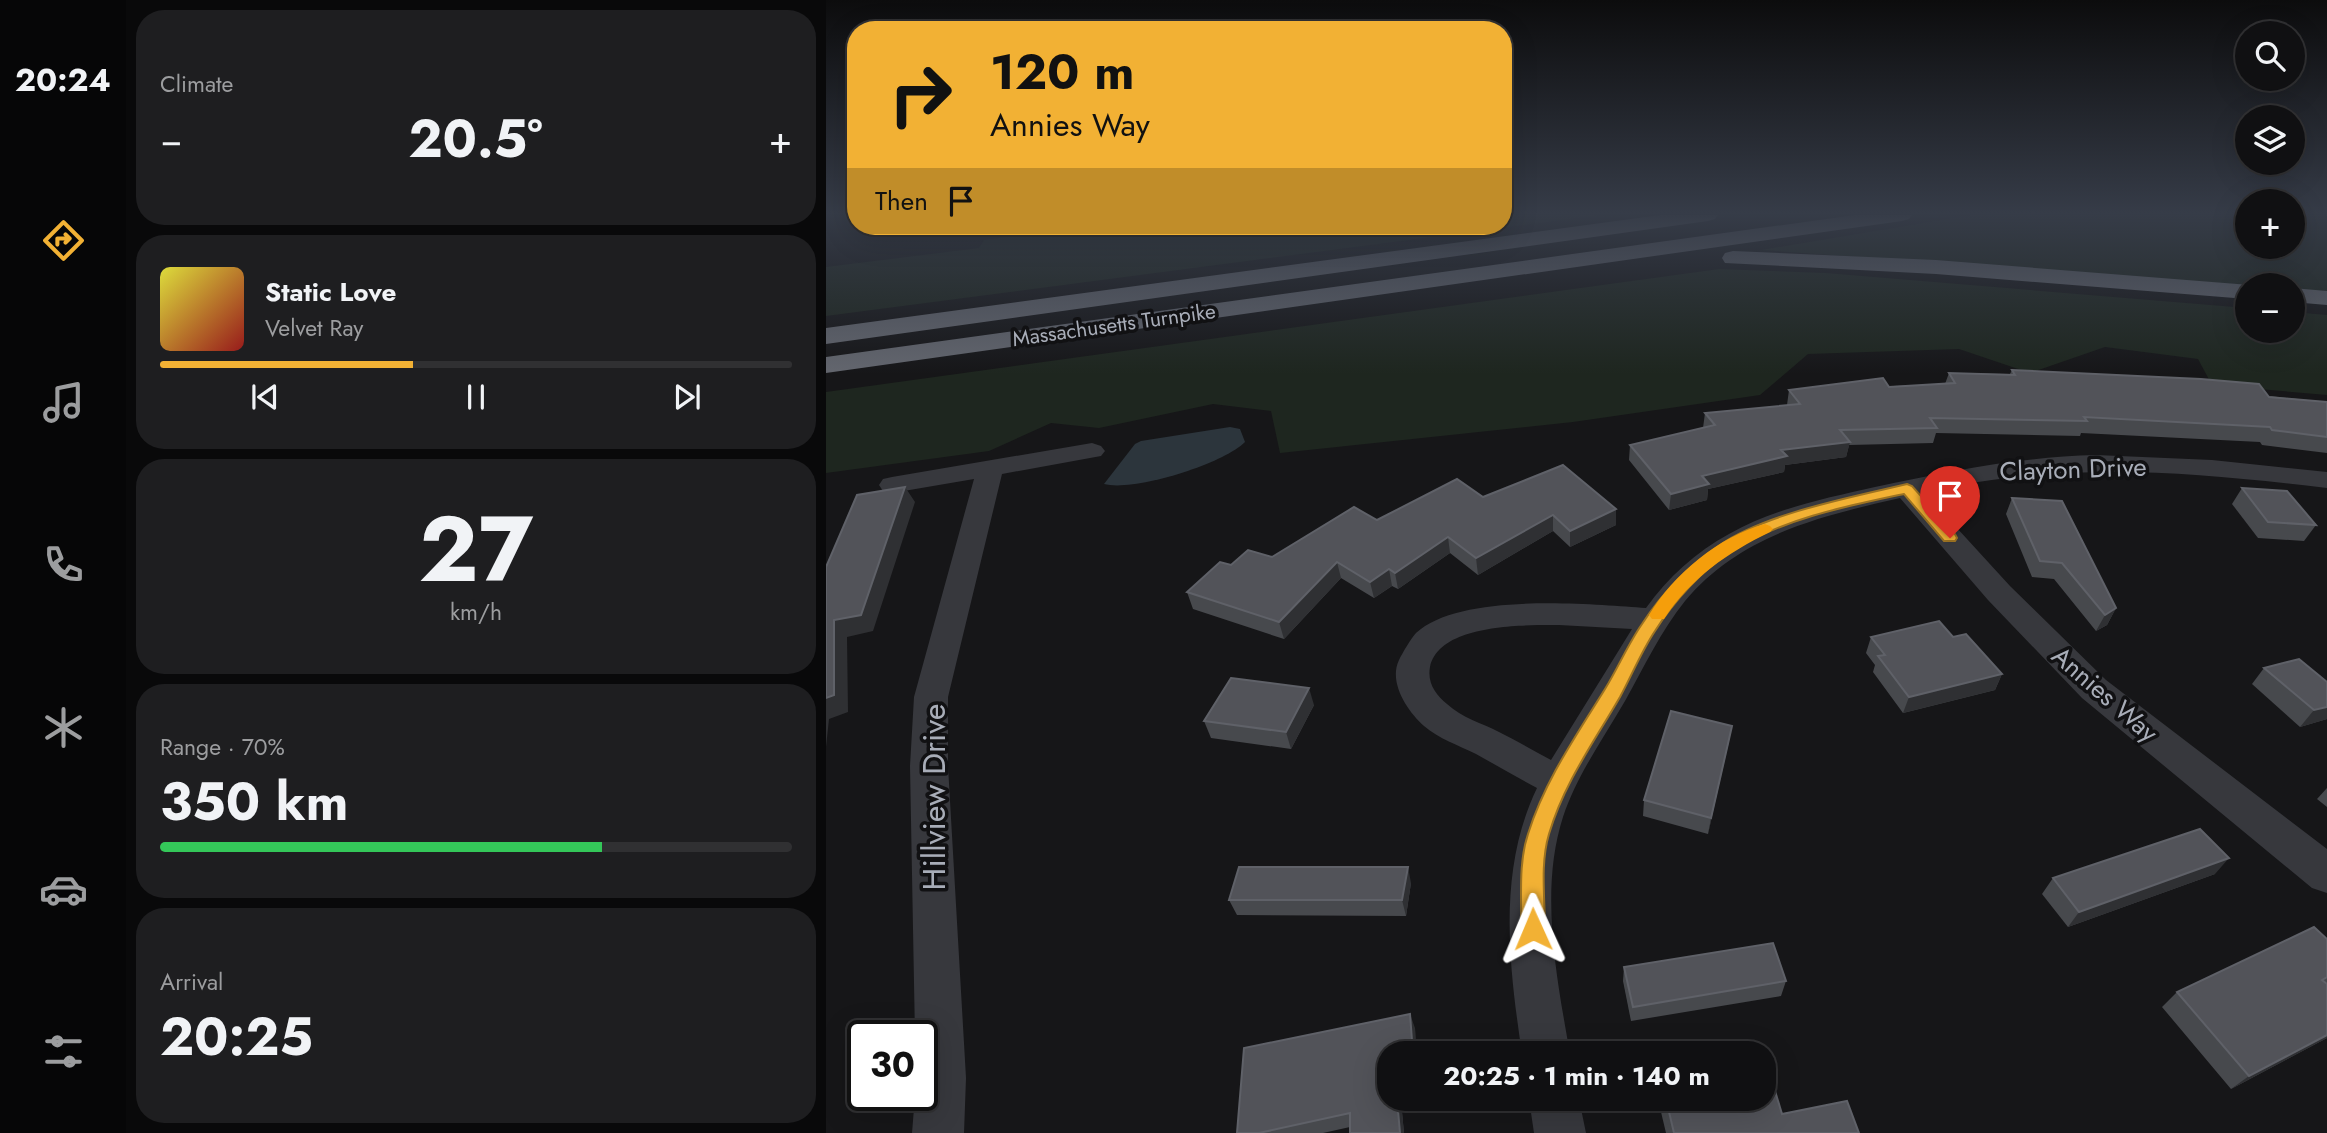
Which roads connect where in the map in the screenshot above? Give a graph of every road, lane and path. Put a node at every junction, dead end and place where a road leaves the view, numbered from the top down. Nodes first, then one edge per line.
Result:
1 (1328, 268) edge
2 (1361, 268) edge
3 (1524, 268) edge
4 (1608, 268) edge
5 (1947, 268) edge
6 (2235, 291) edge
7 (2305, 296) edge
8 (2327, 298) edge
9 (1302, 299) junction
10 (826, 338) edge
11 (826, 365) edge
12 (1092, 451) dead end
13 (990, 468) junction
14 (2327, 480) edge
15 (892, 485) dead end
16 (1907, 489) junction
17 (1654, 620) junction
18 (1558, 781) junction
19 (2327, 874) edge
20 (1544, 1041) edge
21 (1556, 1111) edge
22 (937, 1133) edge
23 (1560, 1133) edge

1 - 10 highway
2 - 10 highway, Massachusetts Turnpike
3 - 9 highway, Massachusetts Turnpike
4 - 9 highway
5 - 6 highway
7 - 8 highway
9 - 11 highway, Massachusetts Turnpike
12 - 13 street
13 - 15 street
13 - 22 street, Hillview Drive
14 - 16 street, Clayton Drive
16 - 17 street, Clayton Drive
16 - 19 street, Annies Way
17 - 18 street, Clayton Drive
17 - 18 street
18 - 20 street, Clayton Drive
21 - 23 street

